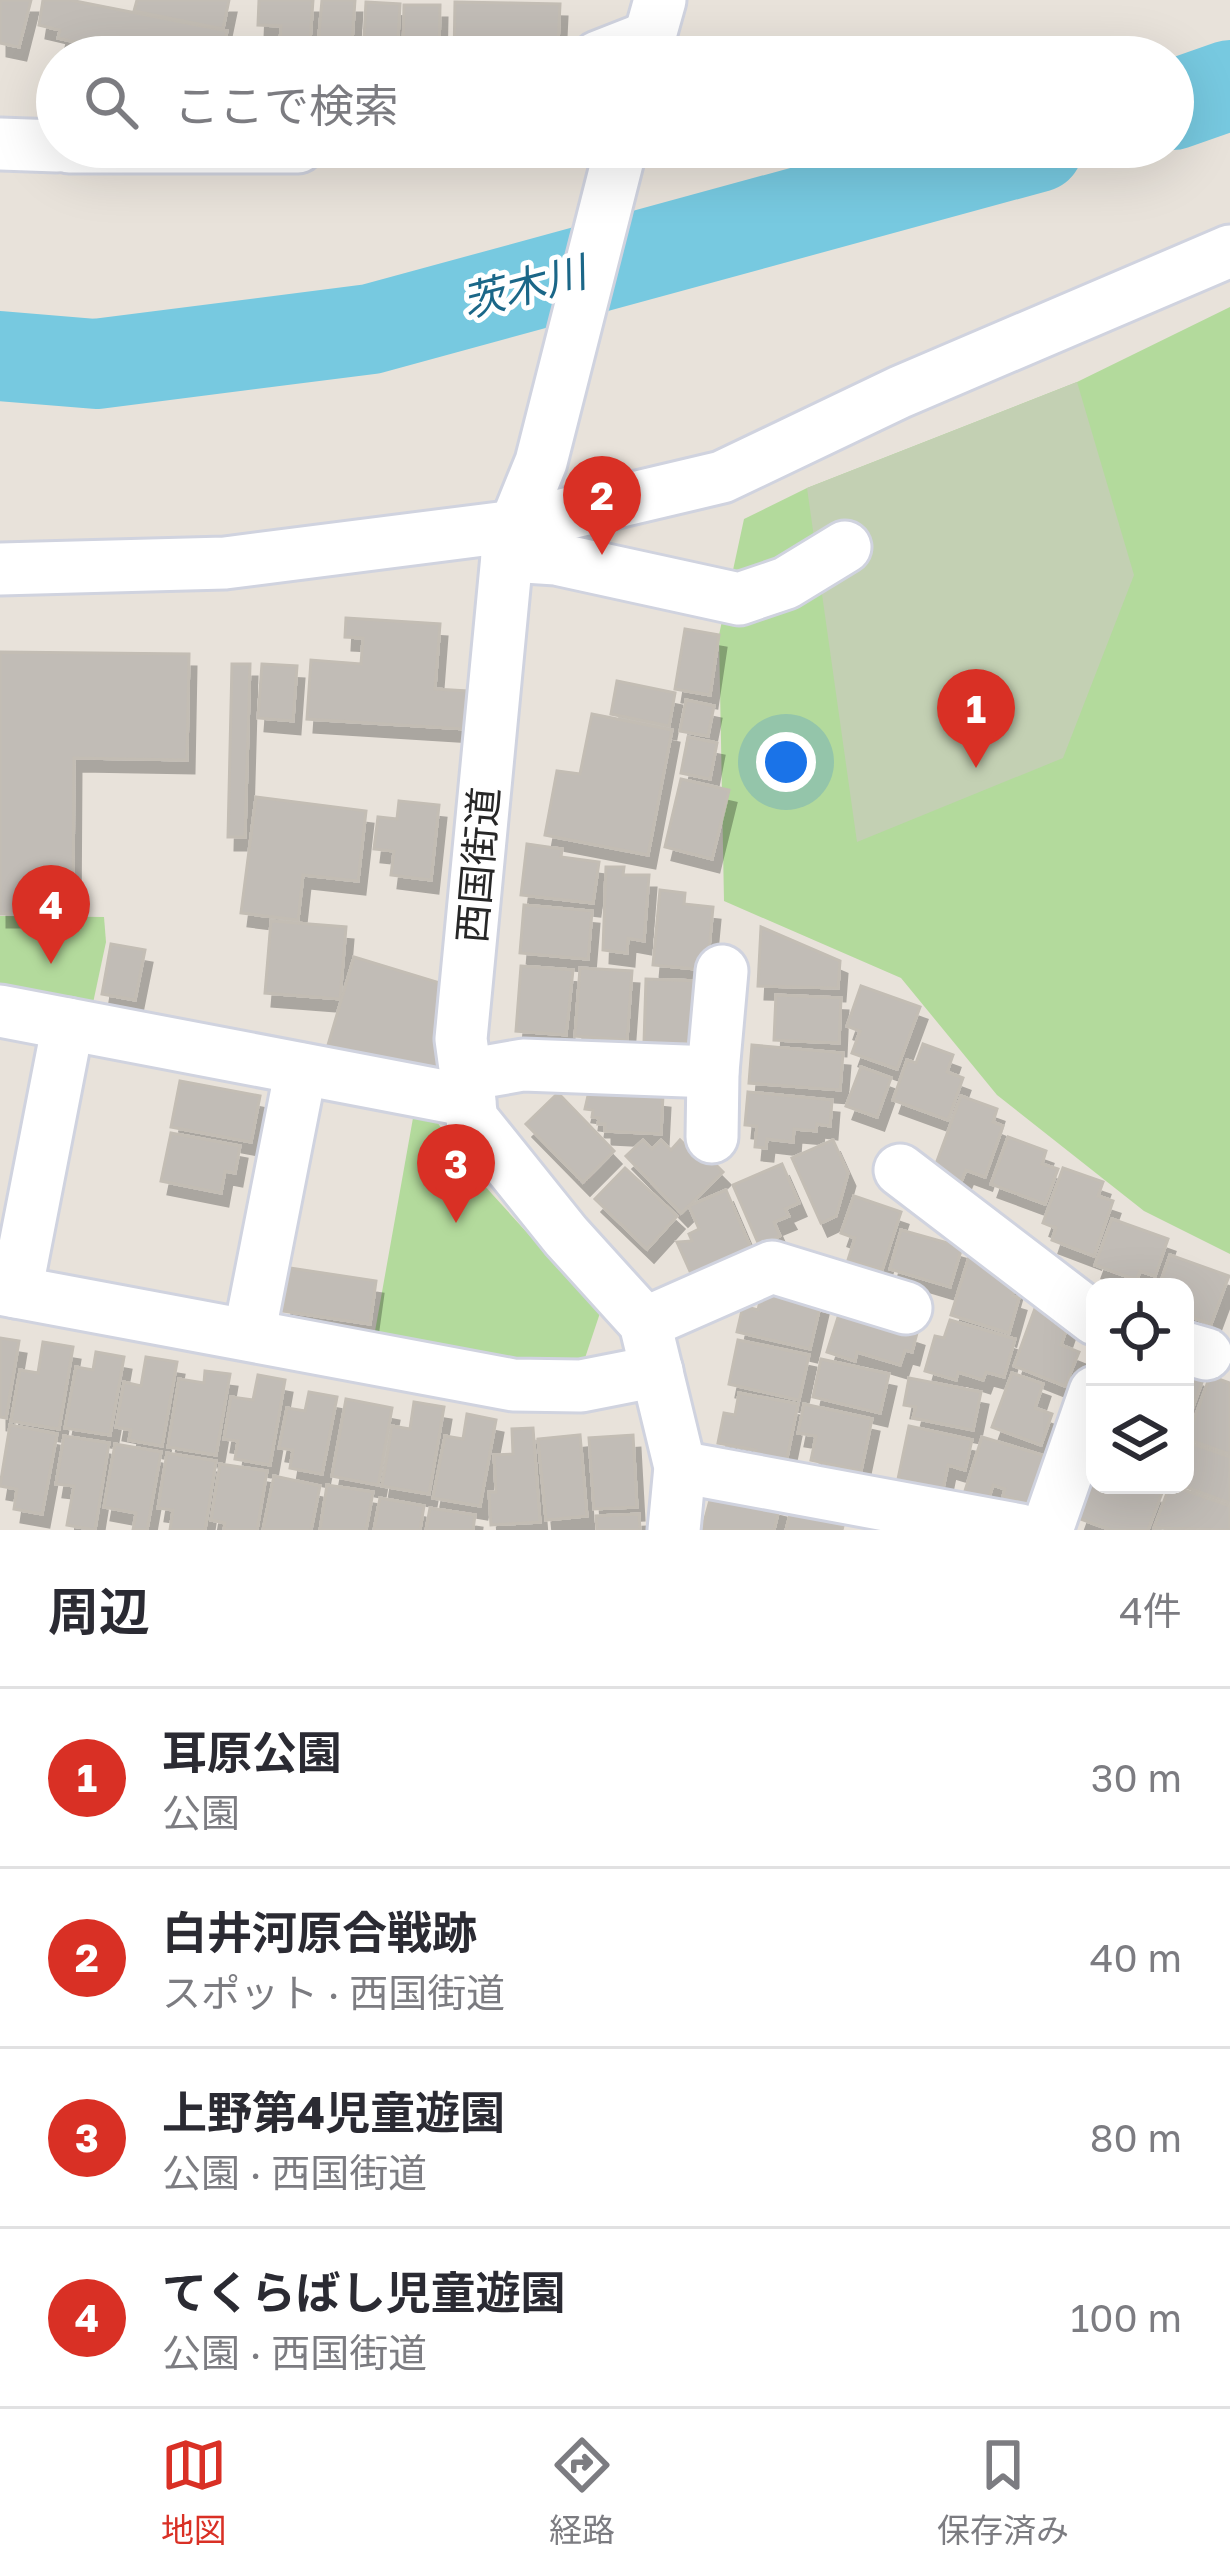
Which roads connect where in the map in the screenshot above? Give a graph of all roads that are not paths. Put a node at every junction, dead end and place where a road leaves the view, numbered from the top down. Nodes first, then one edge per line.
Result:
1 (0, 144) edge
2 (36, 145) edge
3 (616, 168) edge
4 (1230, 251) edge
5 (511, 541) junction
6 (845, 547) dead end
7 (0, 569) edge
8 (722, 971) dead end
9 (0, 1011) edge
10 (68, 1024) junction
11 (301, 1069) junction
12 (713, 1072) junction
13 (468, 1088) junction
14 (712, 1137) dead end
15 (900, 1170) dead end
16 (8, 1290) edge
17 (906, 1308) dead end
18 (1086, 1311) edge
19 (249, 1335) junction
20 (651, 1347) junction
21 (1086, 1418) edge
22 (680, 1467) junction
23 (674, 1530) edge
24 (1021, 1530) edge
25 (1047, 1530) edge

1 - 2 street
3 - 5 street, 西国街道
4 - 5 street
5 - 6 street
5 - 7 street
5 - 13 street, 西国街道
8 - 12 street
9 - 10 street
10 - 11 street
10 - 16 street
11 - 13 street
11 - 19 street
12 - 13 street
12 - 14 street
13 - 20 street, 西国街道
15 - 18 street
16 - 19 street
17 - 20 street
19 - 20 street
20 - 22 street, 西国街道
21 - 25 street
22 - 23 street, 西国街道
22 - 24 street

